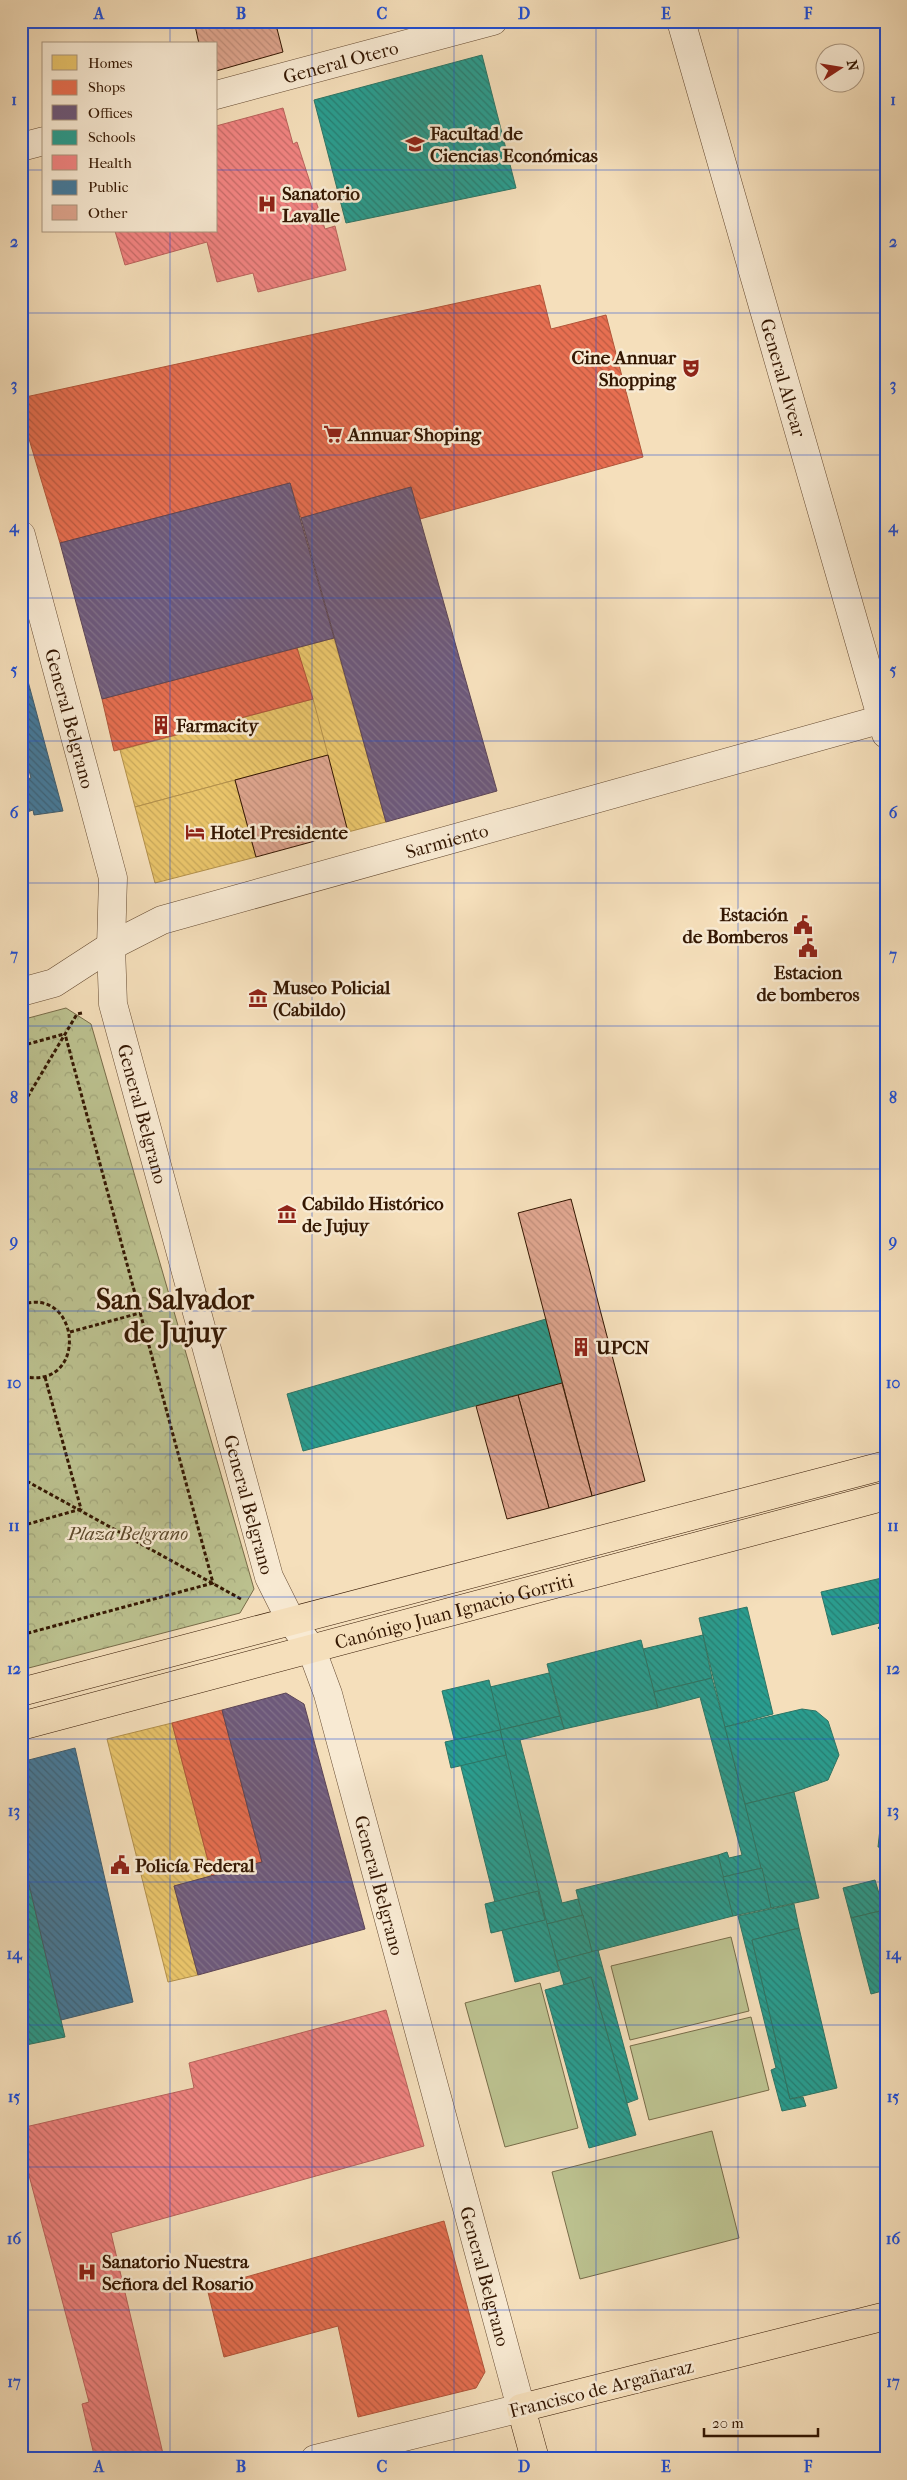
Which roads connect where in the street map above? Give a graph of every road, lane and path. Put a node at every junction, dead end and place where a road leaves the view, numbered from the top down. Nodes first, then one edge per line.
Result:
1 (493, 21) edge
2 (681, 21) edge
3 (218, 94) edge
4 (42, 142) edge
5 (21, 147) edge
6 (21, 535) edge
7 (884, 724) edge
8 (111, 946) junction
9 (21, 992) edge
10 (65, 1034) junction
11 (21, 1046) edge
12 (21, 1108) edge
13 (21, 1280) edge
14 (28, 1303) junction
15 (21, 1305) edge
16 (140, 1313) junction
17 (70, 1332) junction
18 (21, 1376) edge
19 (45, 1376) junction
20 (886, 1465) edge
21 (21, 1478) edge
22 (886, 1496) edge
23 (81, 1509) junction
24 (21, 1526) edge
25 (213, 1583) junction
26 (291, 1621) junction
27 (260, 1630) junction
28 (21, 1635) edge
29 (311, 1648) junction
30 (21, 1692) edge
31 (21, 1726) edge
32 (886, 2316) edge
33 (521, 2408) junction
34 (315, 2459) edge
35 (535, 2459) edge

1 - 3 street, General Otero
2 - 7 street, General Alvear
4 - 5 street
6 - 8 street, General Belgrano
7 - 8 street, Sarmiento
8 - 9 street, Sarmiento
8 - 26 street, General Belgrano
10 - 11 path
10 - 12 path
10 - 16 path
13 - 14 path
14 - 15 path
14 - 17 path
16 - 17 path
16 - 25 path
17 - 19 path
18 - 19 path
19 - 23 path
20 - 26 main road, Canónigo Juan Ignacio Gorriti
21 - 23 path
22 - 29 main road, Canónigo Juan Ignacio Gorriti
23 - 24 path
23 - 25 path
25 - 27 path
25 - 28 path
26 - 27 main road, Canónigo Juan Ignacio Gorriti
26 - 29 street, General Belgrano
27 - 30 main road, Canónigo Juan Ignacio Gorriti
29 - 31 main road, Canónigo Juan Ignacio Gorriti
29 - 33 street, General Belgrano
32 - 33 main road, Francisco de Argañaraz
33 - 34 street, Francisco de Argañaraz
33 - 35 main road, General Belgrano

